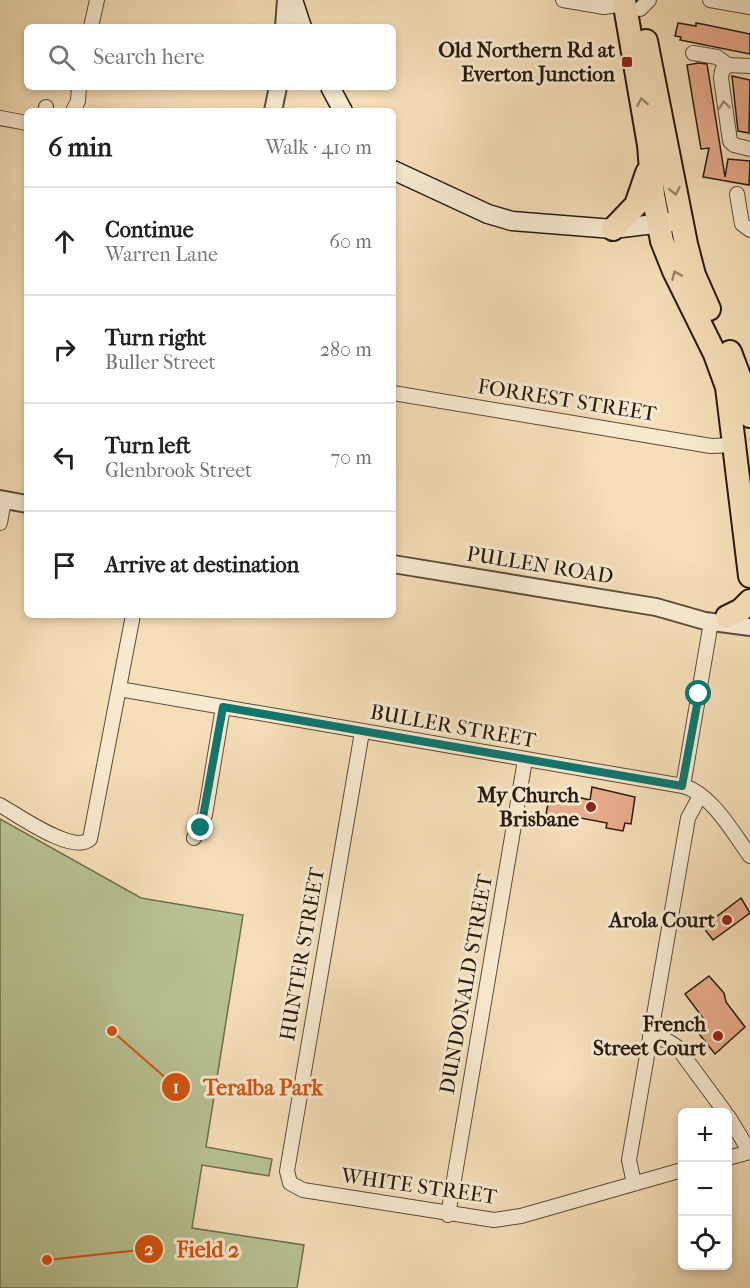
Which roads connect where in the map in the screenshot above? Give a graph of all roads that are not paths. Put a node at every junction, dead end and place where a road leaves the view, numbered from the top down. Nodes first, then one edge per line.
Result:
1 (97, 0) edge
2 (286, 0) edge
3 (293, 0) edge
4 (563, 0) edge
5 (710, 0) edge
6 (635, 3) edge
7 (750, 7) edge
8 (92, 24) edge
9 (284, 24) edge
10 (301, 24) edge
11 (693, 53) dead end
12 (728, 65) junction
13 (750, 66) edge
14 (79, 90) edge
15 (277, 90) edge
16 (332, 90) edge
17 (74, 108) edge
18 (274, 108) edge
19 (341, 108) edge
20 (0, 118) edge
21 (24, 122) edge
22 (750, 149) edge
23 (651, 160) junction
24 (396, 171) edge
25 (737, 194) dead end
26 (681, 219) junction
27 (658, 224) junction
28 (613, 230) junction
29 (750, 230) edge
30 (396, 394) edge
31 (744, 404) edge
32 (734, 445) junction
33 (2, 500) edge
34 (24, 504) edge
35 (0, 523) edge
36 (396, 565) edge
37 (750, 576) edge
38 (750, 601) edge
39 (132, 618) edge
40 (750, 618) edge
41 (719, 619) junction
42 (750, 627) edge
43 (119, 689) junction
44 (223, 707) junction
45 (362, 732) junction
46 (525, 760) junction
47 (682, 786) junction
48 (700, 796) junction
49 (0, 805) edge
50 (194, 838) dead end
51 (750, 856) edge
52 (650, 1036) junction
53 (722, 1108) edge
54 (732, 1124) edge
55 (750, 1152) edge
56 (732, 1157) edge
57 (678, 1171) edge
58 (290, 1183) joint
59 (634, 1183) junction
60 (448, 1215) junction

1 - 8 street
2 - 9 street
3 - 10 main road
4 - 6 street
5 - 7 street
23 -> 6 highway
6 -> 26 highway
11 - 12 street
12 - 13 street
22 -> 12 street
14 - 17 street
15 - 18 street
16 - 19 main road
20 - 21 street
23 - 27 highway
23 - 28 highway
24 - 28 main road
25 - 29 street
26 - 27 main road
26 - 31 highway
27 - 28 main road
31 -> 27 highway
30 - 32 street, FORREST STREET
31 - 32 highway
32 - 37 highway
33 - 34 street
33 - 35 street
36 - 41 street, PULLEN ROAD
38 - 41 highway
39 - 43 street
40 - 41 street, PULLEN ROAD
41 - 42 street, PULLEN ROAD
41 - 47 street
43 - 44 street, BULLER STREET
43 - 49 street
44 - 45 street, BULLER STREET
44 - 50 street
45 - 46 street, BULLER STREET
45 - 58 street, HUNTER STREET
46 - 47 street, BULLER STREET
46 - 60 street, DUNDONALD STREET
47 - 48 street, BULLER STREET
48 - 51 street, BULLER STREET
48 - 52 street
52 - 53 street
52 - 59 street
54 - 55 street
55 - 56 street
57 - 59 street, WHITE STREET
58 - 60 street, WHITE STREET
59 - 60 street, WHITE STREET

